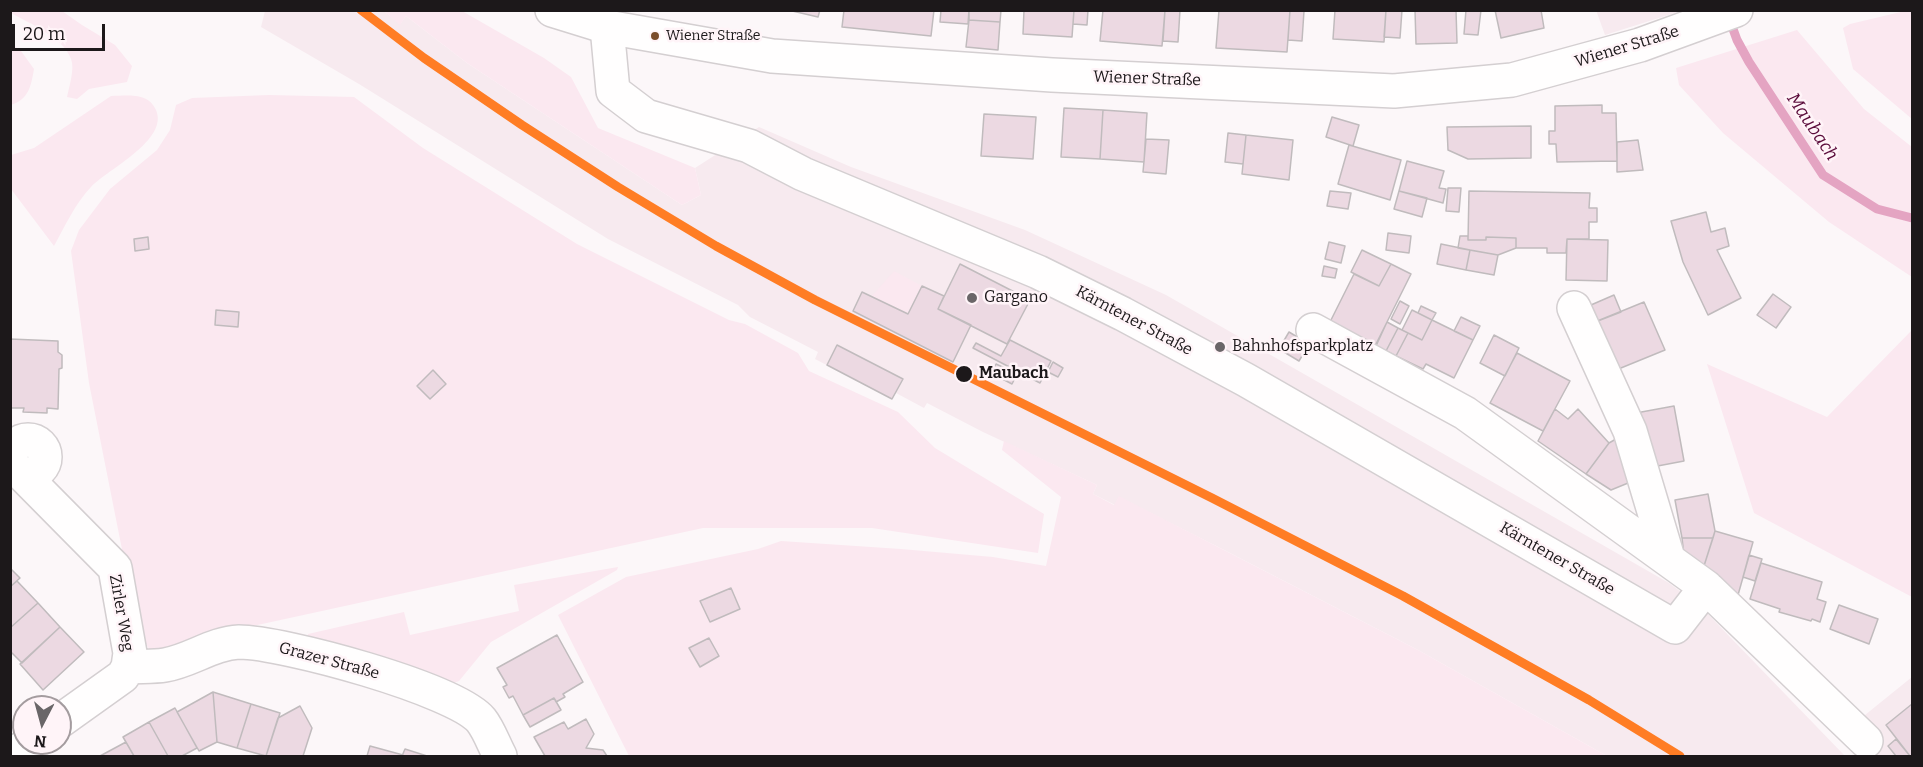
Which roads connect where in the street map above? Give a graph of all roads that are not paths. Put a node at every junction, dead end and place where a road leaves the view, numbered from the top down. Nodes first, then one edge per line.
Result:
1 (552, 10) edge
2 (1736, 10) edge
3 (608, 27) junction
4 (1574, 308) dead end
5 (1313, 330) dead end
6 (21, 473) dead end
7 (1668, 558) junction
8 (1706, 587) junction
9 (128, 667) junction
10 (72, 713) edge
11 (1866, 741) dead end
12 (500, 756) edge

1 - 3 street, Wiener Straße
2 - 3 street, Wiener Straße
3 - 8 street, Kärntener Straße
4 - 7 street
5 - 7 street
6 - 9 street, Zirler Weg
7 - 8 street
8 - 11 street
9 - 10 street, Zirler Weg
9 - 12 street, Grazer Straße

